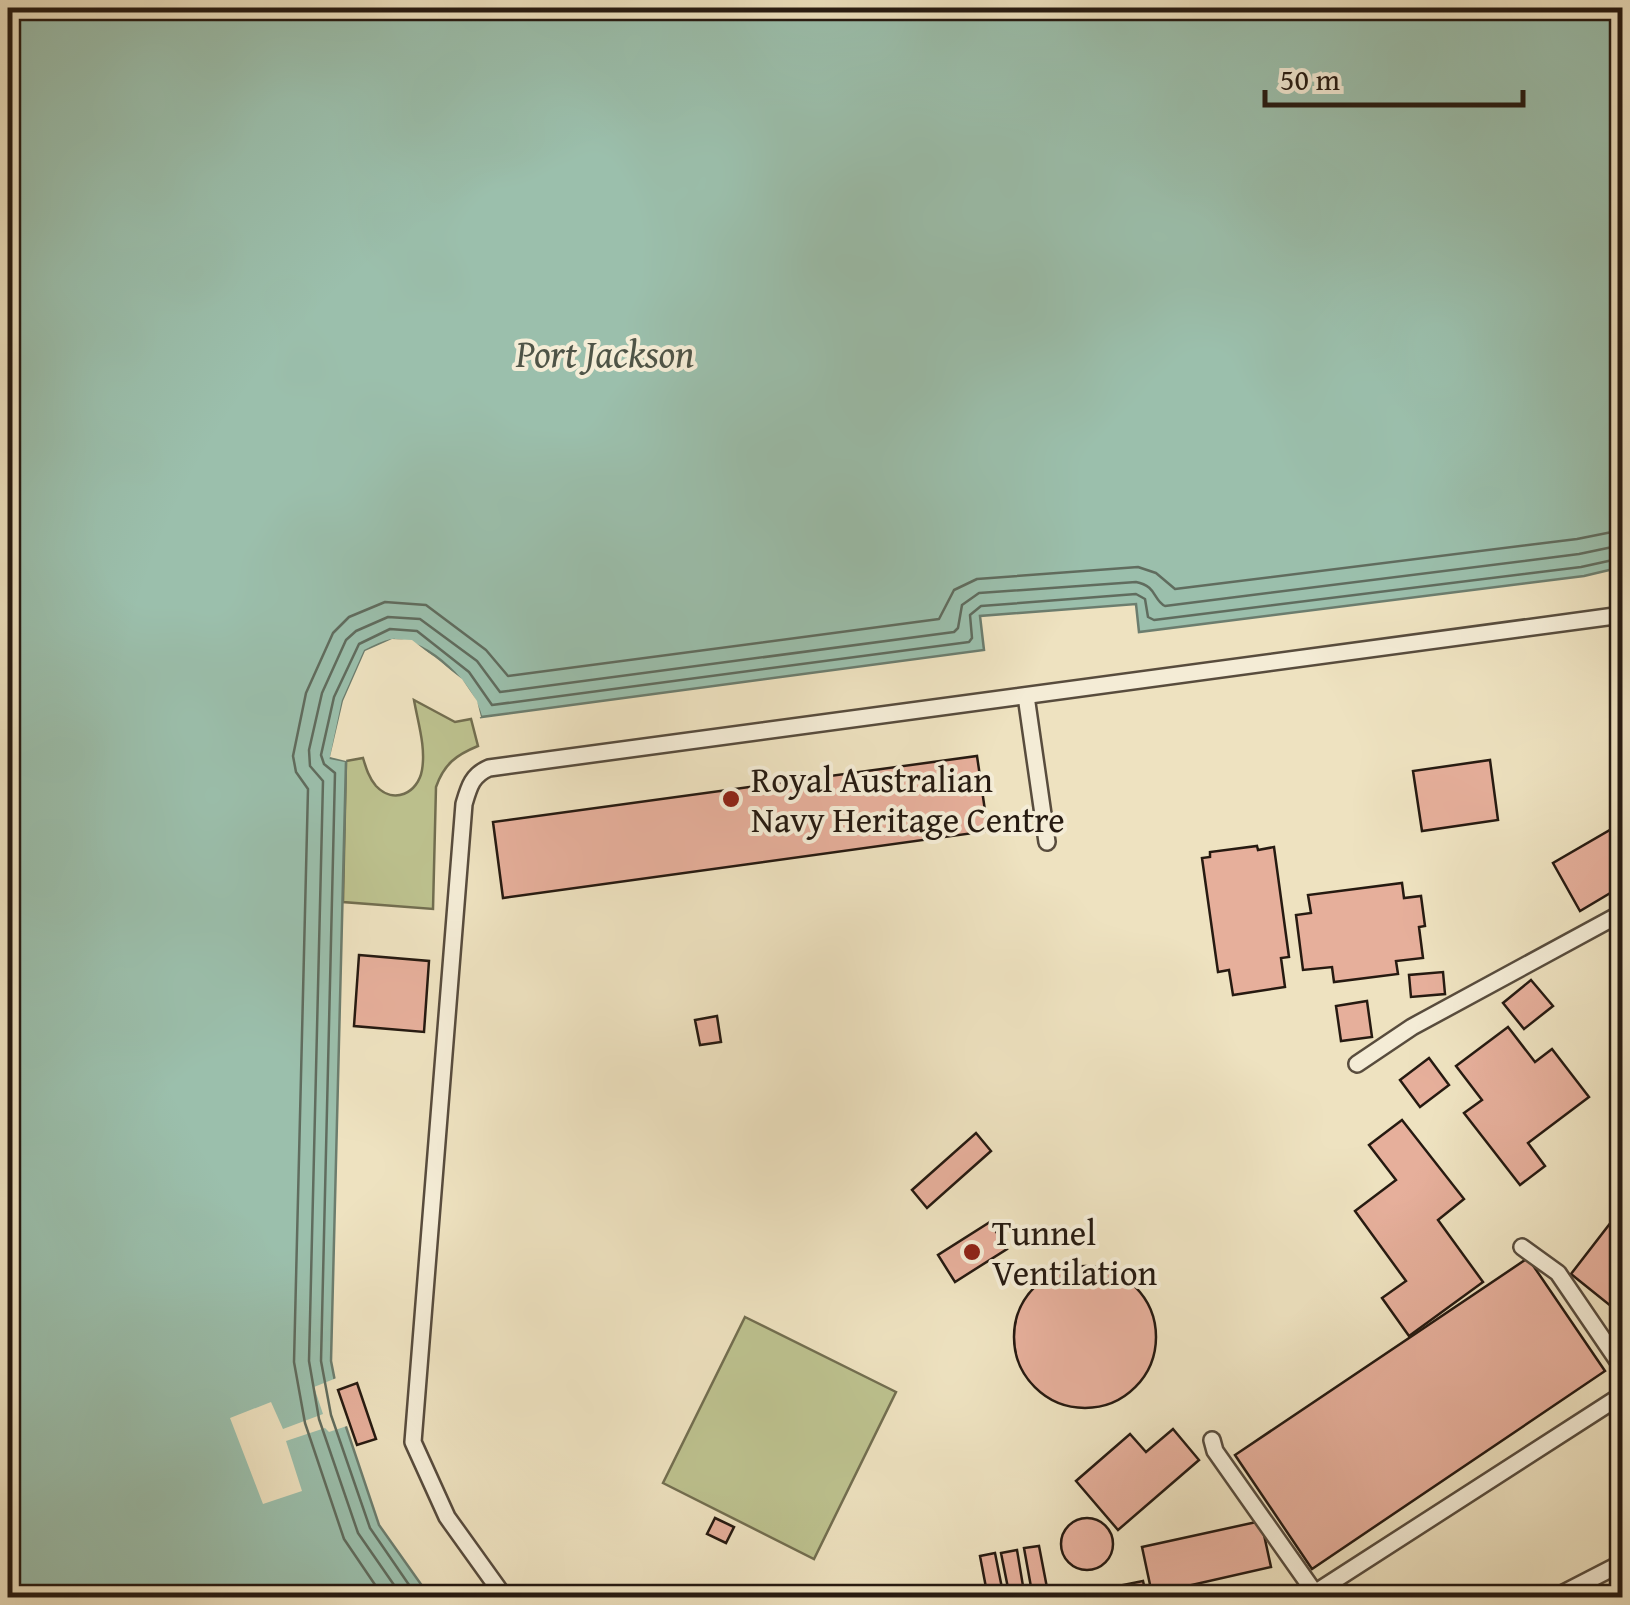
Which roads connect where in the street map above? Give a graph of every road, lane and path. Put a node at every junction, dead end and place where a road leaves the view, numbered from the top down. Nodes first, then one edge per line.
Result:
1 (1622, 615) edge
2 (1026, 696) junction
3 (1047, 842) dead end
4 (1622, 913) edge
5 (1356, 1064) dead end
6 (1522, 1247) dead end
7 (1622, 1367) edge
8 (1622, 1395) edge
9 (1212, 1440) dead end
10 (1622, 1563) edge
11 (1311, 1595) edge
12 (506, 1598) edge
13 (1554, 1598) edge

1 - 2 lane
2 - 3 lane
2 - 12 lane
4 - 5 lane
6 - 7 lane
8 - 11 lane
9 - 11 lane
10 - 13 lane

